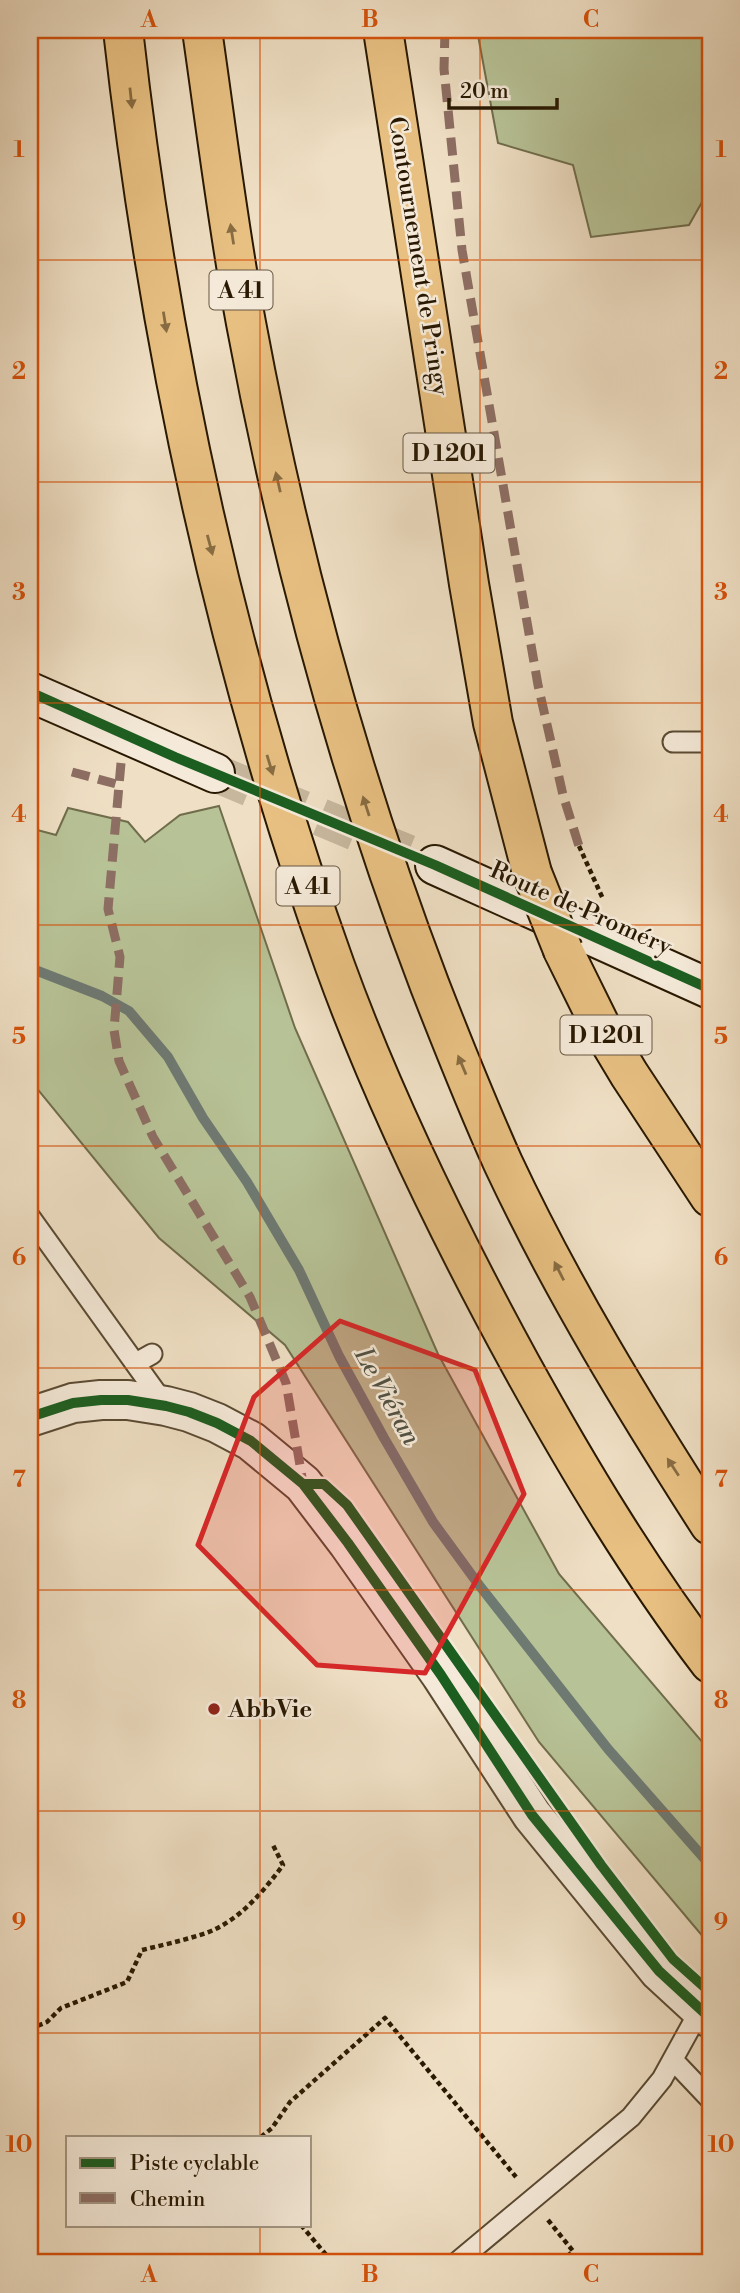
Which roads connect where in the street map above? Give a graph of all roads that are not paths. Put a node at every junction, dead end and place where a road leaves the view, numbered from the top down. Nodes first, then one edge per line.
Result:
1 (123, 30) edge
2 (202, 30) edge
3 (383, 30) edge
4 (30, 692) edge
5 (673, 742) dead end
6 (710, 742) edge
7 (215, 774) tunnel mouth
8 (435, 865) tunnel mouth
9 (710, 989) edge
10 (656, 1115) junction
11 (710, 1168) edge
12 (710, 1197) edge
13 (30, 1217) edge
14 (166, 1406) junction
15 (30, 1417) edge
16 (710, 1525) edge
17 (710, 1663) edge
18 (705, 2014) edge
19 (673, 2060) junction
20 (710, 2099) edge
21 (456, 2263) edge

1 -> 17 highway, A 41
16 -> 2 highway, A 41
3 - 10 highway, Contournement de Pringy / D 1201, bridge
4 - 7 street
5 - 6 lane
8 - 9 street, Route de Proméry
10 - 11 highway, Contournement de Pringy / D 1201
10 - 12 highway, Contournement de Pringy / D 1201
13 - 14 lane
14 - 15 street
14 - 18 street
18 - 19 lane
19 - 20 lane
19 - 21 lane

